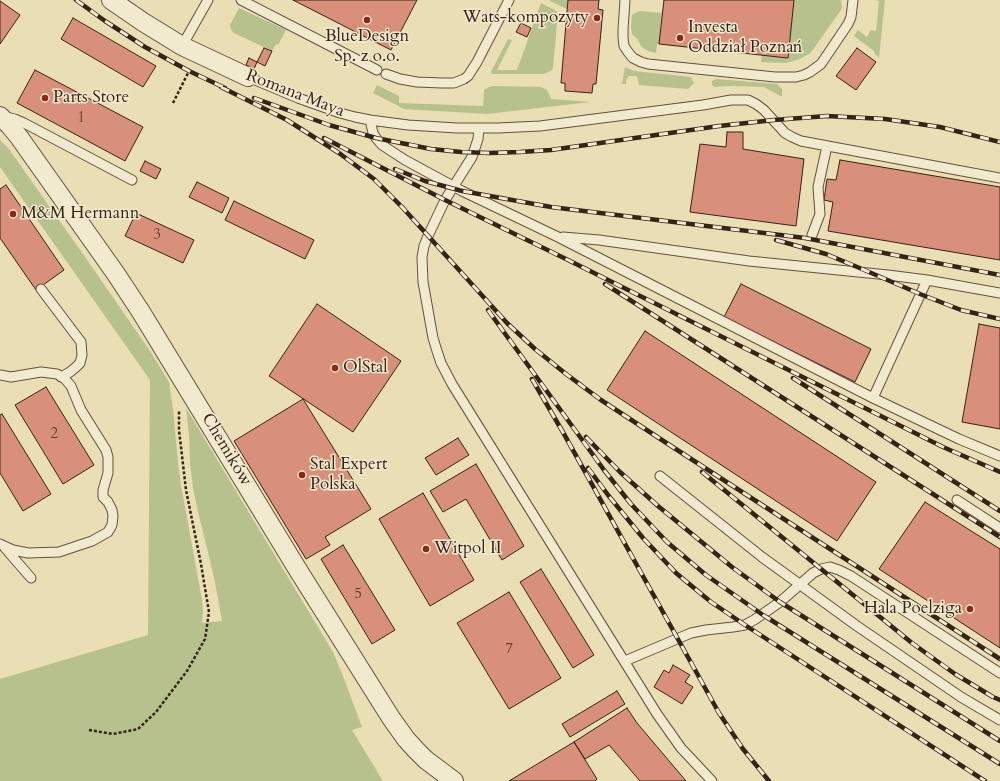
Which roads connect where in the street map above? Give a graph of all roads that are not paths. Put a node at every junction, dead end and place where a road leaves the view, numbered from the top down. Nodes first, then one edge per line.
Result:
1 (111, 0) edge
2 (208, 0) edge
3 (241, 0) edge
4 (509, 0) edge
5 (625, 0) edge
6 (853, 0) edge
7 (182, 46) junction
8 (248, 77) joint
9 (0, 117) edge
10 (370, 120) junction
11 (479, 128) junction
12 (827, 146) junction
13 (999, 176) edge
14 (132, 180) dead end
15 (454, 186) junction
16 (812, 235) dead end
17 (558, 237) junction
18 (927, 280) junction
19 (41, 289) dead end
20 (1000, 293) edge
21 (0, 376) edge
22 (62, 377) junction
23 (873, 398) junction
24 (1000, 456) edge
25 (660, 476) dead end
26 (957, 500) dead end
27 (1000, 528) edge
28 (1, 544) edge
29 (31, 578) dead end
30 (800, 585) junction
31 (625, 662) junction
32 (1000, 673) edge
33 (1000, 720) edge
34 (454, 781) edge
35 (712, 781) edge

1 - 7 street, Romana Maya
2 - 7 lane
3 - 4 lane
5 - 6 lane
7 - 8 street, Romana Maya
8 - 10 lane, Romana Maya
9 - 14 lane
9 - 34 street, Chemików
10 - 11 lane, Romana Maya
10 - 15 lane
11 - 12 lane, Romana Maya
11 - 15 lane
12 - 13 lane, Romana Maya
12 - 16 lane
15 - 17 lane
15 - 31 lane
17 - 18 lane
17 - 23 lane
18 - 20 lane
18 - 23 lane
19 - 22 lane
21 - 22 lane
22 - 28 lane
23 - 24 lane
25 - 30 lane
26 - 27 lane
28 - 29 lane
30 - 31 lane
30 - 32 lane
30 - 33 lane
31 - 35 lane

